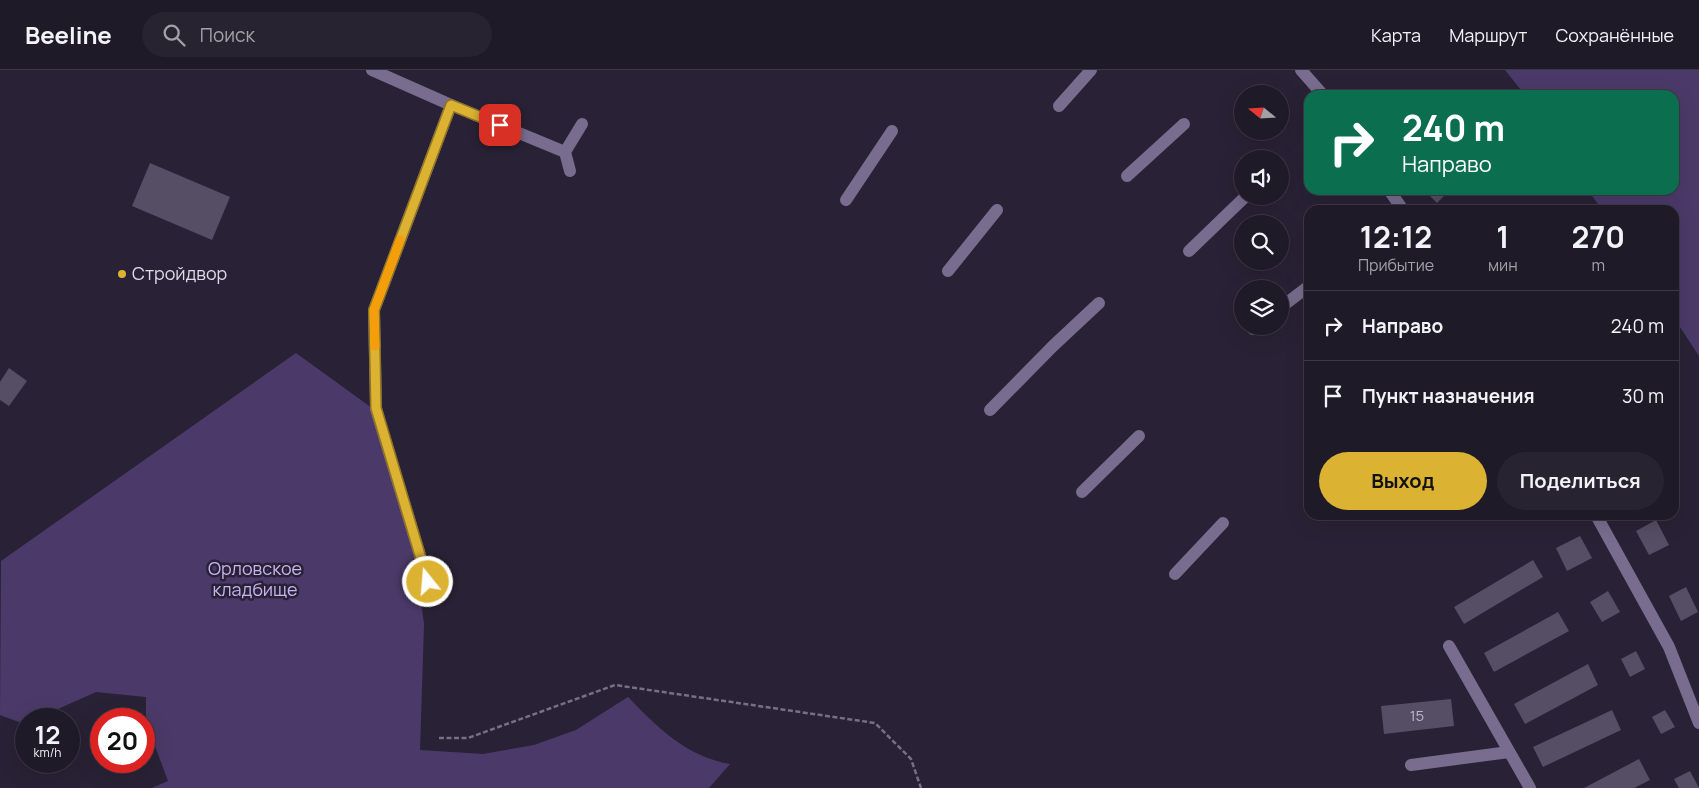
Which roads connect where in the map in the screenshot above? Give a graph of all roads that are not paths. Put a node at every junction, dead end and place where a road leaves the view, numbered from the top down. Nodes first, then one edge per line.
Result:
1 (372, 70) edge
2 (1091, 70) edge
3 (1301, 70) edge
4 (1319, 90) edge
5 (451, 105) junction
6 (1059, 106) dead end
7 (582, 124) dead end
8 (1184, 124) dead end
9 (892, 131) dead end
10 (565, 152) junction
11 (570, 171) dead end
12 (1127, 176) dead end
13 (846, 200) dead end
14 (1237, 205) edge
15 (997, 210) dead end
16 (1189, 251) dead end
17 (948, 271) dead end
18 (1304, 290) edge
19 (1289, 301) edge
20 (1099, 303) dead end
21 (990, 410) dead end
22 (1139, 436) dead end
23 (1082, 492) dead end
24 (1599, 520) edge
25 (1223, 523) dead end
26 (1175, 574) dead end
27 (440, 590) dead end
28 (1449, 646) dead end
29 (1699, 723) edge
30 (1509, 752) junction
31 (1412, 765) dead end
32 (1530, 788) edge

1 - 5 street
2 - 6 street
3 - 4 street
5 - 10 street
5 - 27 street
7 - 10 street
8 - 12 street
9 - 13 street
10 - 11 street
14 - 16 street
15 - 17 street
18 - 19 street
20 - 21 street
22 - 23 street
24 - 29 street
25 - 26 street
28 - 30 street
30 - 31 street
30 - 32 street

